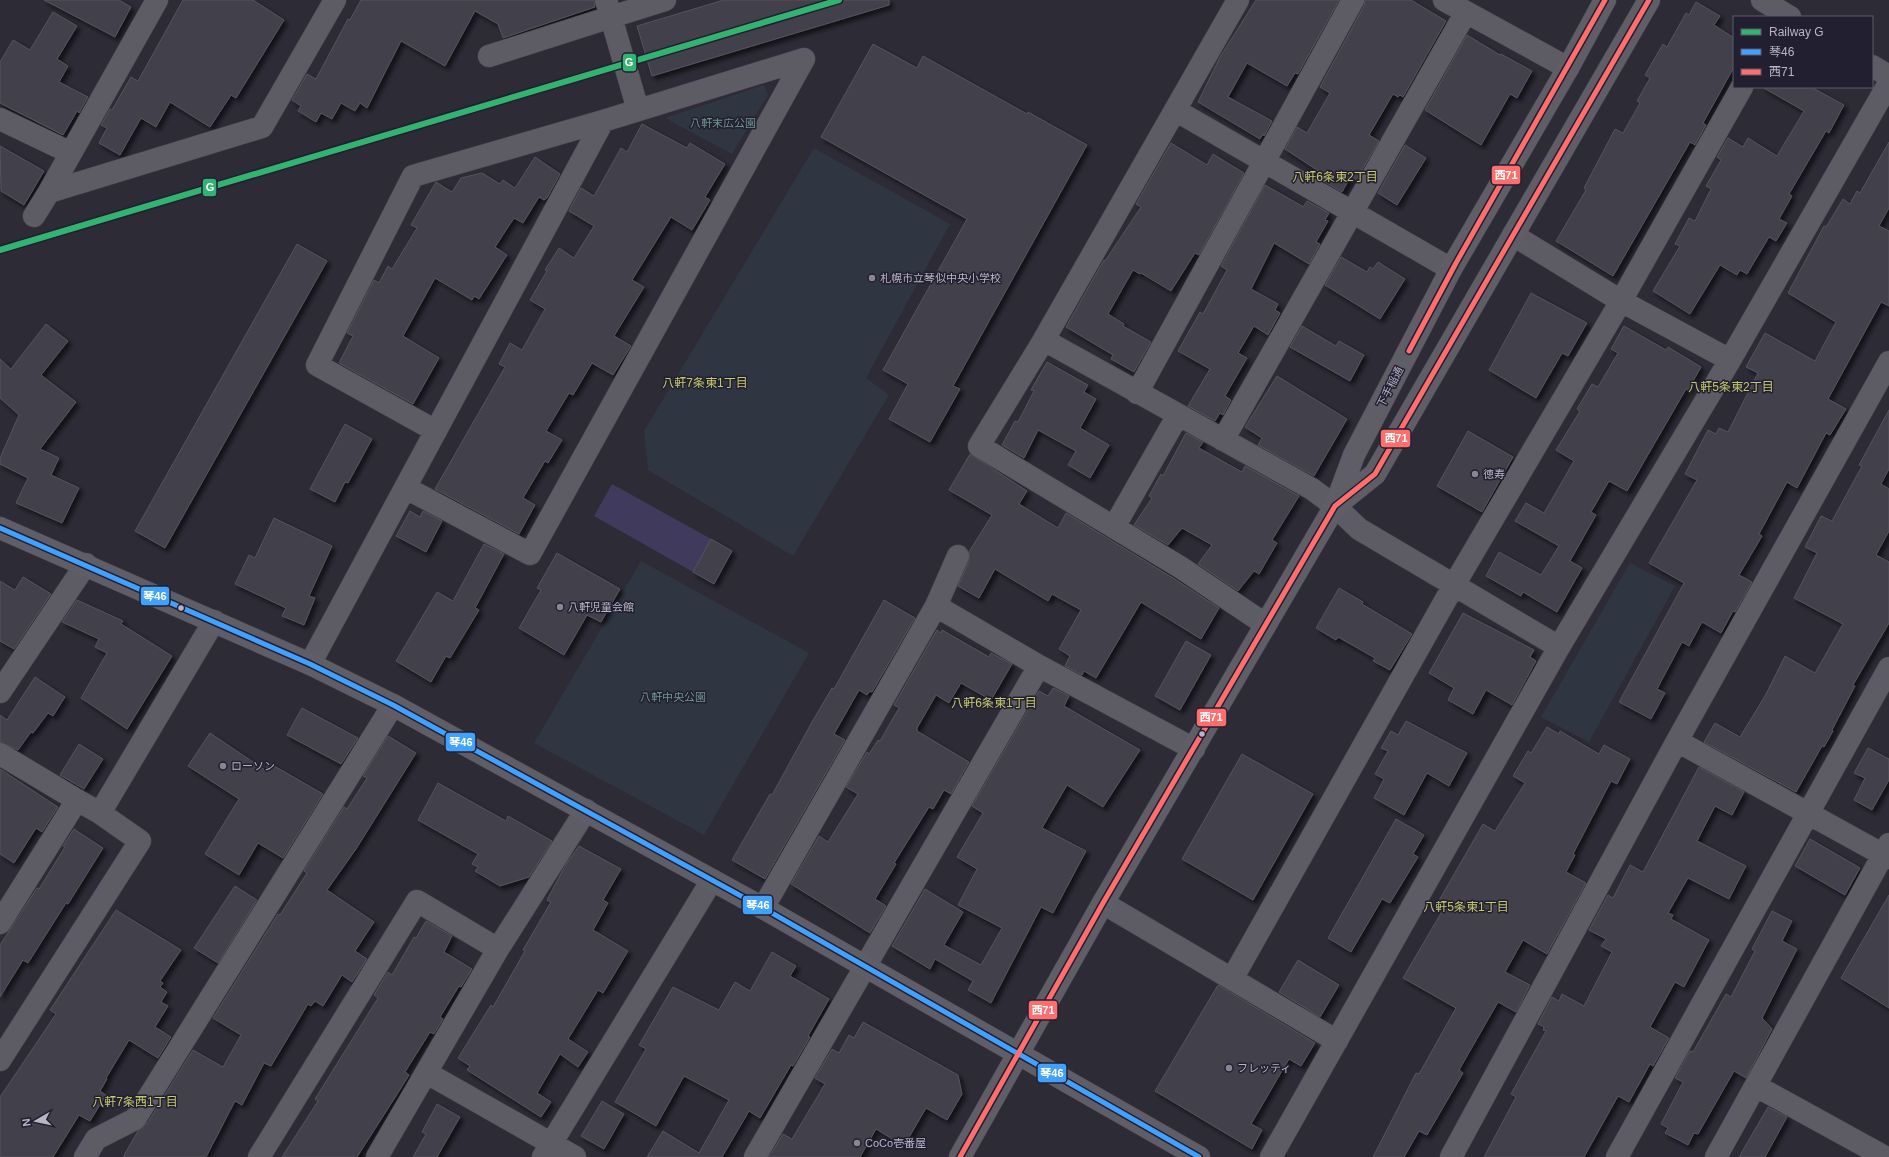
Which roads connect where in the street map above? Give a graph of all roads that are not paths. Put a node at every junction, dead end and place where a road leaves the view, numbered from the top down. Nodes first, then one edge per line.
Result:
1 (157, 0) edge
2 (335, 0) edge
3 (665, 0) edge
4 (1238, 0) edge
5 (1353, 0) edge
6 (1444, 0) edge
7 (1605, 0) edge
8 (1649, 0) edge
9 (1762, 0) edge
10 (609, 8) edge
11 (1466, 12) junction
12 (1786, 16) edge
13 (489, 56) dead end
14 (1873, 67) edge
15 (1568, 68) junction
16 (1889, 76) edge
17 (1889, 83) edge
18 (1741, 88) edge
19 (638, 110) junction
20 (1175, 110) junction
21 (0, 119) edge
22 (603, 121) junction
23 (71, 153) junction
24 (1264, 161) junction
25 (49, 192) junction
26 (1353, 211) junction
27 (34, 216) dead end
28 (1513, 235) junction
29 (1451, 269) junction
30 (1621, 301) junction
31 (1044, 340) junction
32 (1730, 360) junction
33 (1889, 362) edge
34 (1137, 392) junction
35 (1178, 415) junction
36 (436, 431) junction
37 (1223, 440) junction
38 (406, 488) junction
39 (1335, 506) junction
40 (1114, 527) junction
41 (0, 528) edge
42 (958, 556) dead end
43 (86, 564) junction
44 (1454, 585) junction
45 (936, 606) junction
46 (214, 621) junction
47 (1265, 624) junction
48 (1559, 647) junction
49 (310, 664) junction
50 (1038, 666) junction
51 (1889, 668) edge
52 (0, 692) edge
53 (393, 705) junction
54 (1677, 742) junction
55 (1194, 749) junction
56 (0, 754) edge
57 (77, 800) junction
58 (586, 810) junction
59 (100, 813) junction
60 (1808, 813) junction
61 (1887, 853) edge
62 (712, 880) junction
63 (1103, 903) junction
64 (763, 908) junction
65 (0, 923) edge
66 (498, 949) junction
67 (864, 966) junction
68 (1232, 979) junction
69 (1337, 1041) junction
70 (1017, 1053) junction
71 (0, 1060) edge
72 (427, 1074) junction
73 (1756, 1086) junction
74 (547, 1150) edge
75 (85, 1157) edge
76 (259, 1157) edge
77 (377, 1157) edge
78 (575, 1157) edge
79 (755, 1157) edge
80 (960, 1157) edge
81 (1200, 1157) edge
82 (1271, 1157) edge
83 (1451, 1157) edge
84 (1617, 1157) edge
85 (1716, 1157) edge
86 (1885, 1157) edge

1 - 23 street
2 - 25 street
3 - 10 street
4 - 20 street
5 - 24 street
6 - 11 street
7 - 15 main road, 下手稲通
8 - 28 main road, 下手稲通
9 - 12 street
10 - 13 street
10 - 19 street
11 - 15 street
11 - 26 street
14 - 16 street
15 - 29 main road, 下手稲通
17 - 32 street
18 - 30 street
19 - 22 street
19 - 38 street
20 - 24 street
20 - 31 street
21 - 23 street
22 - 36 street
22 - 36 street
23 - 25 street
24 - 26 street
24 - 34 street
25 - 27 street
26 - 29 street
26 - 37 street
28 - 30 street
28 - 39 main road, 下手稲通
29 - 39 main road, 下手稲通
30 - 32 street
30 - 44 street
31 - 34 street
31 - 40 street
32 - 48 street
33 - 54 street
34 - 35 street
35 - 37 street
35 - 40 street
36 - 38 street
37 - 39 street
38 - 49 street
39 - 44 street
39 - 47 main road, 下手稲通
40 - 47 street
41 - 43 main road
42 - 45 street
43 - 46 main road
43 - 52 street
44 - 48 street
44 - 68 street
45 - 50 street
45 - 64 street
46 - 49 main road
46 - 59 street
47 - 55 main road, 下手稲通
48 - 69 street
49 - 53 main road
50 - 55 street
50 - 67 street
51 - 60 street
53 - 58 main road
53 - 75 street
54 - 60 street
54 - 83 street
55 - 63 main road, 下手稲通
56 - 57 street
57 - 59 street
57 - 65 street
58 - 62 main road
58 - 66 street
59 - 71 street
60 - 61 street
60 - 84 street
61 - 73 street
62 - 64 main road
62 - 74 street
63 - 68 street
63 - 70 main road, 下手稲通
64 - 67 main road
66 - 72 street
66 - 76 street
67 - 70 main road
67 - 79 street
68 - 69 street
69 - 82 street
70 - 80 main road, 下手稲通
70 - 81 main road
72 - 74 street
72 - 77 street
73 - 85 street
73 - 86 street
74 - 78 street

